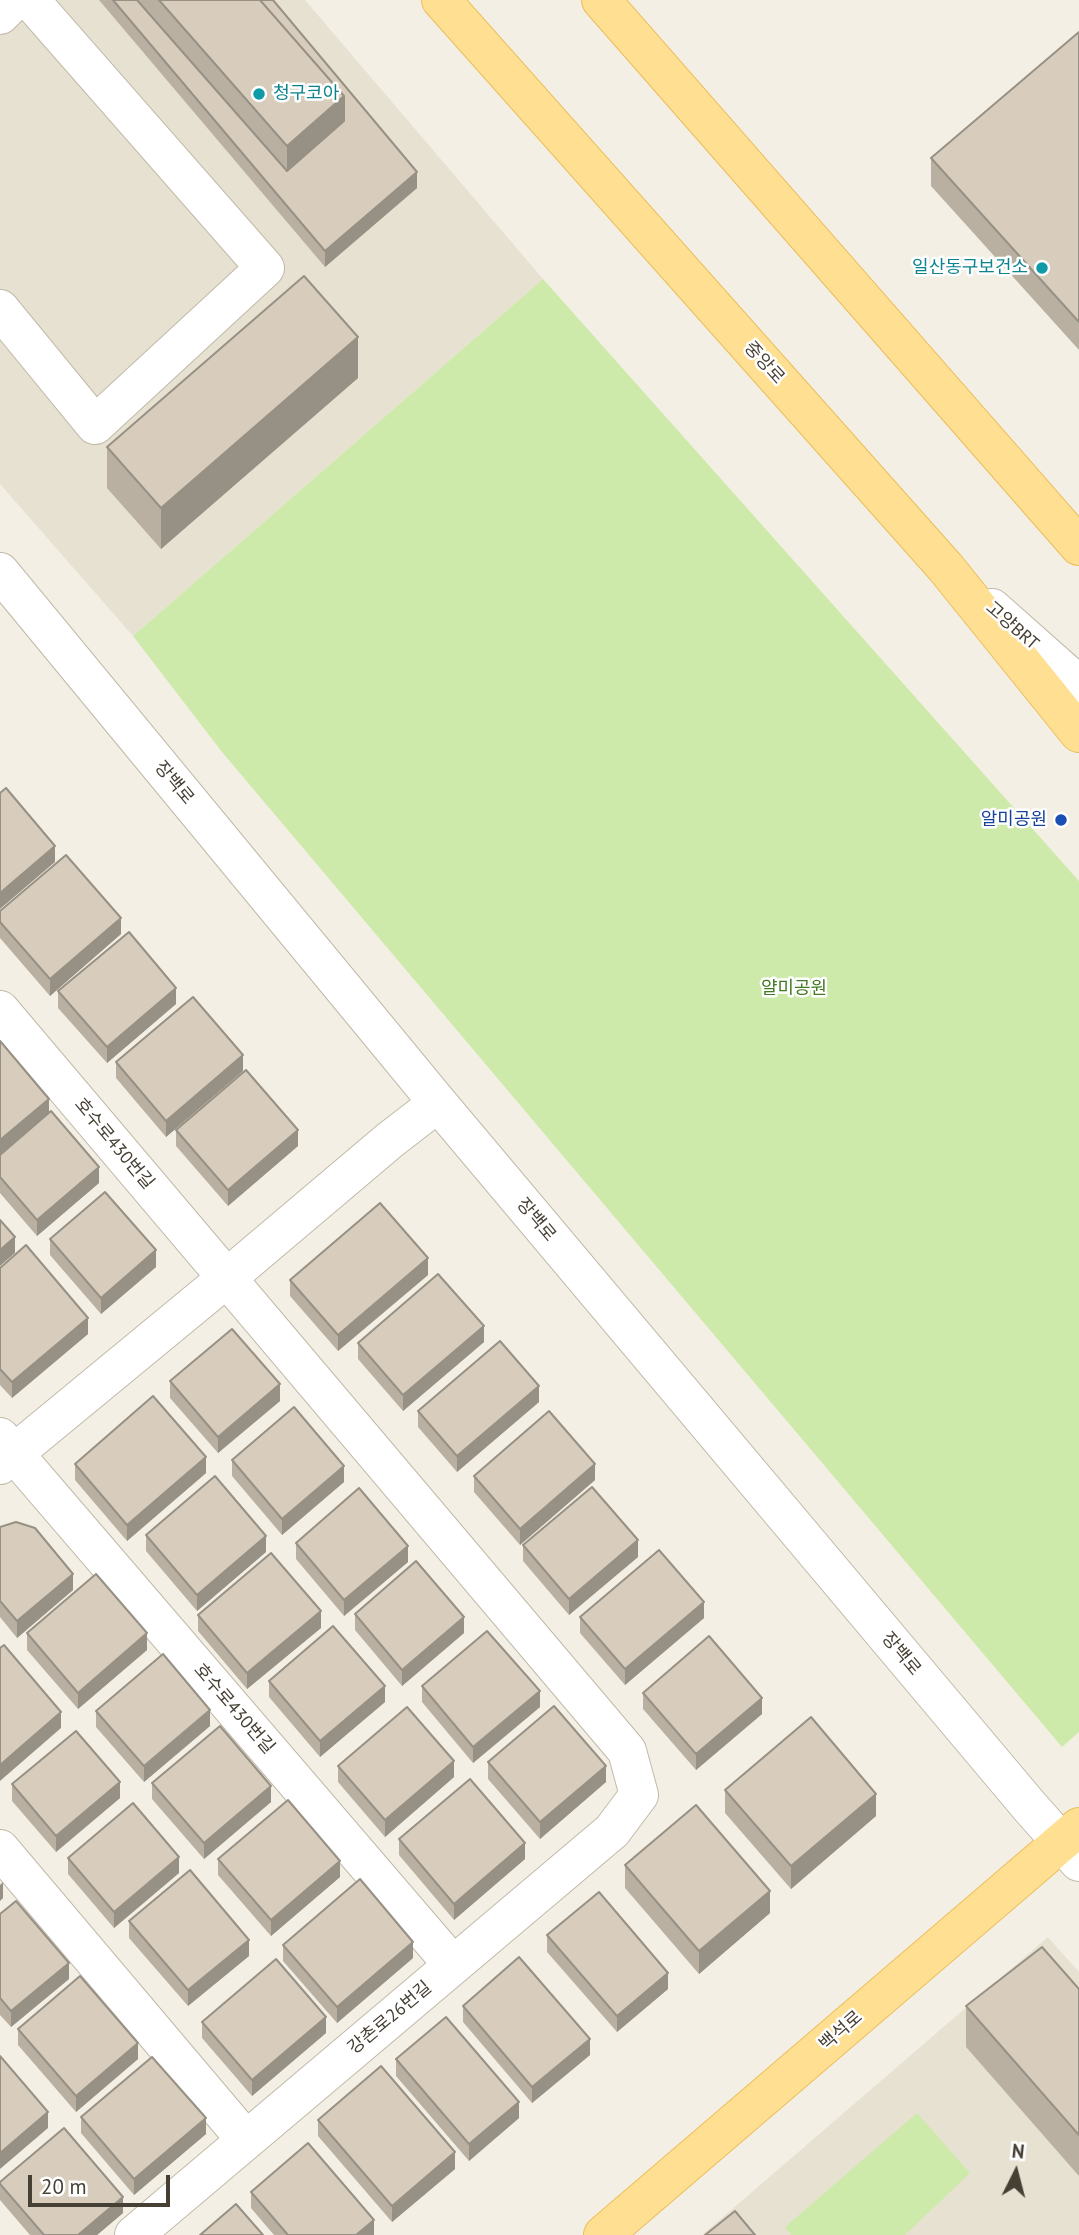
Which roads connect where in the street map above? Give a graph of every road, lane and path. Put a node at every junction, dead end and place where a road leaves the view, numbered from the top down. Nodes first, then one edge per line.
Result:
1 (15, 0) edge
2 (30, 0) edge
3 (441, 0) edge
4 (601, 0) edge
5 (0, 15) edge
6 (0, 309) edge
7 (1079, 546) edge
8 (946, 568) junction
9 (0, 572) edge
10 (1079, 685) edge
11 (1079, 733) edge
12 (0, 1010) edge
13 (438, 1103) junction
14 (228, 1277) junction
15 (5, 1452) edge
16 (639, 1794) joint
17 (1073, 1844) edge
18 (0, 1849) edge
19 (453, 1965) junction
20 (246, 2140) junction
21 (134, 2235) edge
22 (603, 2235) edge

1 - 5 street
2 - 6 street
3 - 8 main road, 중앙로
4 - 7 main road
8 - 10 street, 고양BRT
8 - 11 main road, 중앙로
9 - 13 street, 장백로
12 - 14 street, 호수로430번길
13 - 14 street, 호수로430번길
13 - 17 street, 장백로
14 - 15 street, 호수로430번길
14 - 16 street, 호수로430번길
15 - 19 street, 호수로430번길
16 - 19 street, 강촌로26번길
17 - 22 main road, 백석로
18 - 20 street
19 - 20 street, 강촌로26번길
20 - 21 street, 강촌로26번길

